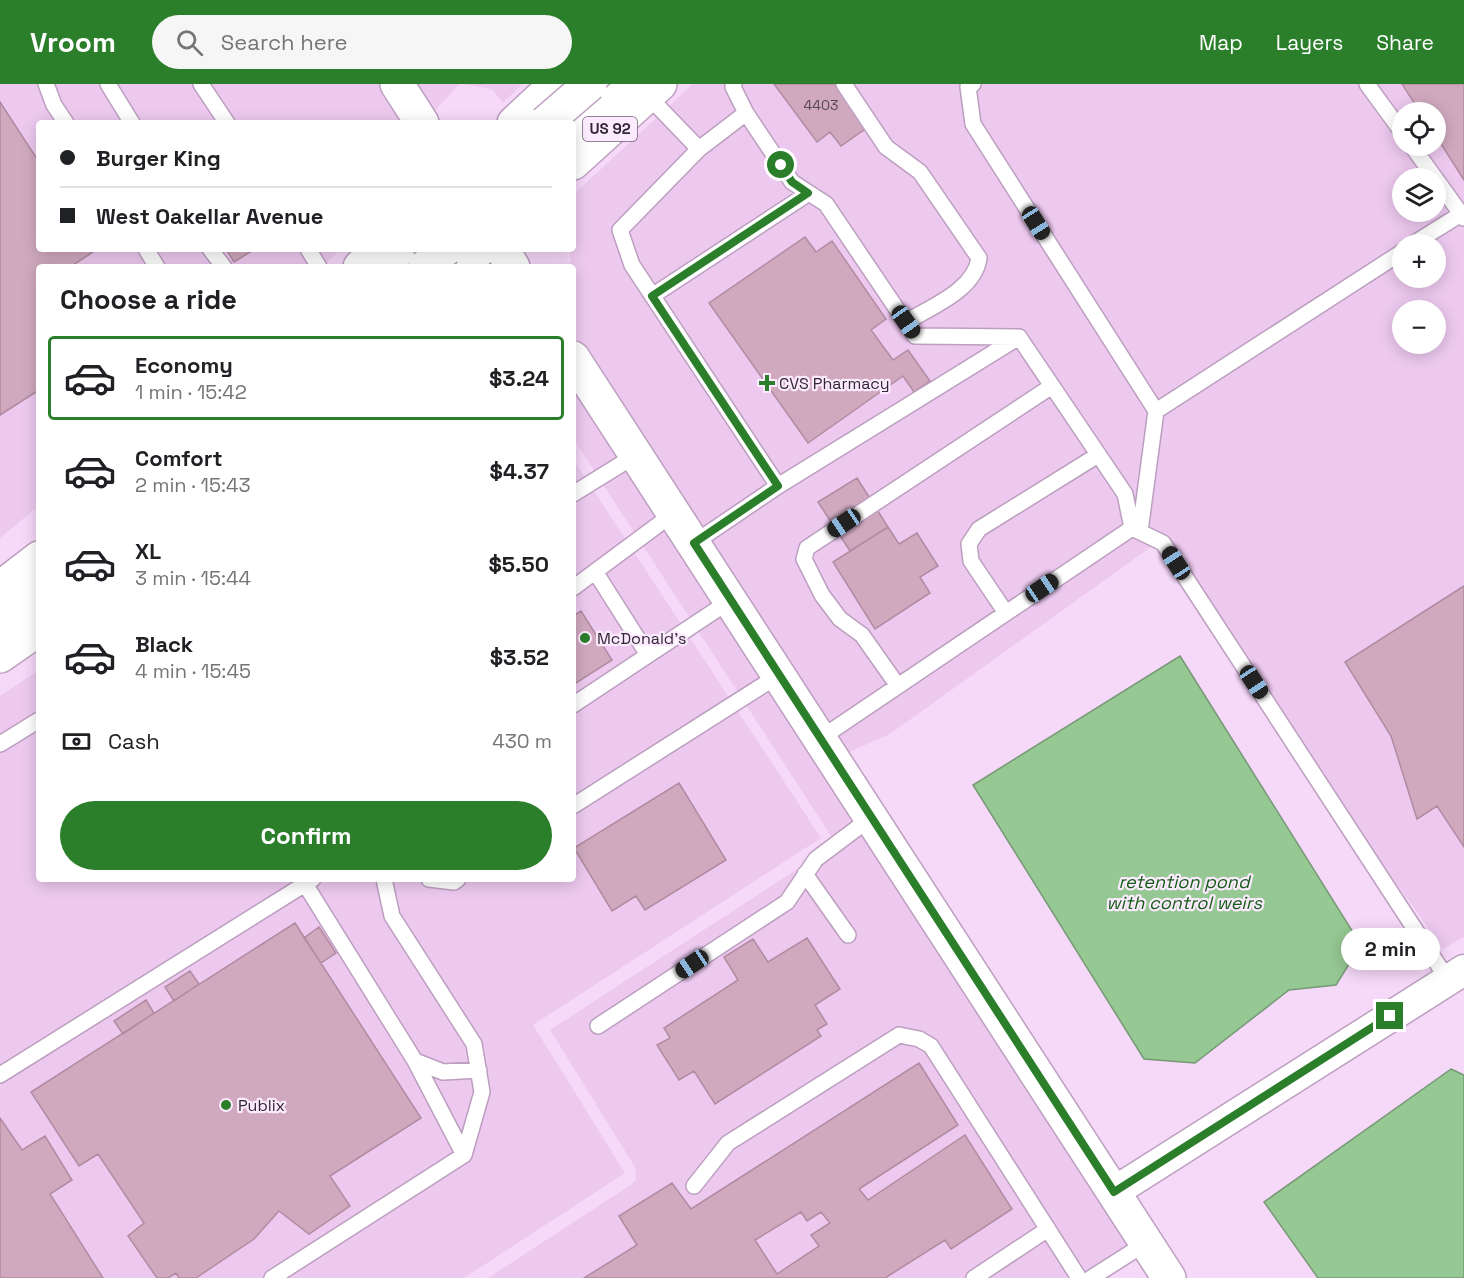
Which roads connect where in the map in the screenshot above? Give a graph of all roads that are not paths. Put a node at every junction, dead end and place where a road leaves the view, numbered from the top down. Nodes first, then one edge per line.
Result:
1 (46, 84) edge
2 (108, 84) edge
3 (201, 84) edge
4 (397, 84) edge
5 (556, 84) edge
6 (590, 84) edge
7 (734, 84) edge
8 (844, 84) edge
9 (1368, 84) edge
10 (965, 85) edge
11 (648, 88) edge
12 (746, 112) junction
13 (1392, 118) edge
14 (64, 120) edge
15 (130, 120) edge
16 (224, 120) edge
17 (420, 120) edge
18 (517, 120) edge
19 (550, 120) edge
20 (576, 137) edge
21 (699, 149) junction
22 (1419, 156) edge
23 (576, 161) edge
24 (808, 193) junction
25 (1462, 216) edge
26 (1430, 234) edge
27 (212, 252) edge
28 (376, 252) edge
29 (397, 252) edge
30 (442, 252) edge
31 (477, 252) edge
32 (1392, 258) edge
33 (222, 264) edge
34 (363, 264) edge
35 (383, 264) edge
36 (428, 264) edge
37 (465, 264) edge
38 (652, 296) junction
39 (906, 322) junction
40 (1019, 337) junction
41 (576, 363) edge
42 (1052, 386) junction
43 (1156, 411) junction
44 (1098, 454) junction
45 (636, 455) junction
46 (778, 486) junction
47 (576, 492) edge
48 (674, 513) junction
49 (1136, 529) junction
50 (694, 543) junction
51 (36, 547) edge
52 (36, 560) edge
53 (596, 573) junction
54 (0, 575) edge
55 (576, 586) edge
56 (0, 588) edge
57 (36, 593) edge
58 (731, 600) junction
59 (1006, 613) junction
60 (36, 615) edge
61 (0, 620) edge
62 (36, 631) edge
63 (0, 640) edge
64 (0, 656) edge
65 (648, 656) junction
66 (779, 675) junction
67 (898, 686) junction
68 (576, 703) edge
69 (36, 722) edge
70 (821, 738) junction
71 (0, 744) edge
72 (576, 804) edge
73 (872, 817) junction
74 (805, 874) junction
75 (307, 882) edge
76 (310, 882) edge
77 (385, 882) edge
78 (848, 935) dead end
79 (1456, 975) edge
80 (598, 1026) dead end
81 (415, 1060) junction
82 (479, 1070) junction
83 (0, 1075) edge
84 (464, 1155) junction
85 (694, 1186) dead end
86 (1114, 1192) junction
87 (1048, 1229) junction
88 (1146, 1243) junction
89 (272, 1278) edge
90 (974, 1278) edge
91 (1079, 1278) edge
92 (1091, 1278) edge
93 (1169, 1278) edge

1 - 14 lane
2 - 15 lane
3 - 16 lane
4 - 17 main road
5 - 18 main road
6 - 19 main road, bridge
7 - 12 lane
8 - 39 lane
9 - 13 lane
10 - 43 lane
11 - 20 main road
11 - 21 lane
11 - 23 main road, US 92
12 - 21 lane
12 - 24 lane
21 - 38 lane
22 - 25 lane
24 - 38 lane
24 - 39 lane
25 - 26 lane
27 - 33 lane
28 - 34 main road
29 - 35 main road
30 - 36 main road, bridge
31 - 37 main road
32 - 43 lane
38 - 46 lane
39 - 40 lane
40 - 42 lane
40 - 46 lane
41 - 45 main road
42 - 44 lane
42 - 67 lane
43 - 49 lane
44 - 49 lane
44 - 59 lane
45 - 47 lane
45 - 48 main road
46 - 50 lane
48 - 50 main road
48 - 53 lane
49 - 59 lane
49 - 79 lane
50 - 58 main road
51 - 54 main road
52 - 56 main road
53 - 55 lane
53 - 65 lane
57 - 61 main road
58 - 65 lane
58 - 66 main road
59 - 67 lane
60 - 63 main road
62 - 64 main road
65 - 68 lane
66 - 70 main road
66 - 72 lane
67 - 70 lane
69 - 71 lane
70 - 73 main road
73 - 74 lane
73 - 86 main road
74 - 78 lane
74 - 80 lane
75 - 83 lane
76 - 81 lane
77 - 82 lane
79 - 86 street
81 - 82 lane
81 - 84 lane
82 - 84 lane
84 - 89 lane
85 - 87 lane
86 - 88 main road
87 - 90 lane
87 - 91 lane
88 - 92 lane
88 - 93 main road

